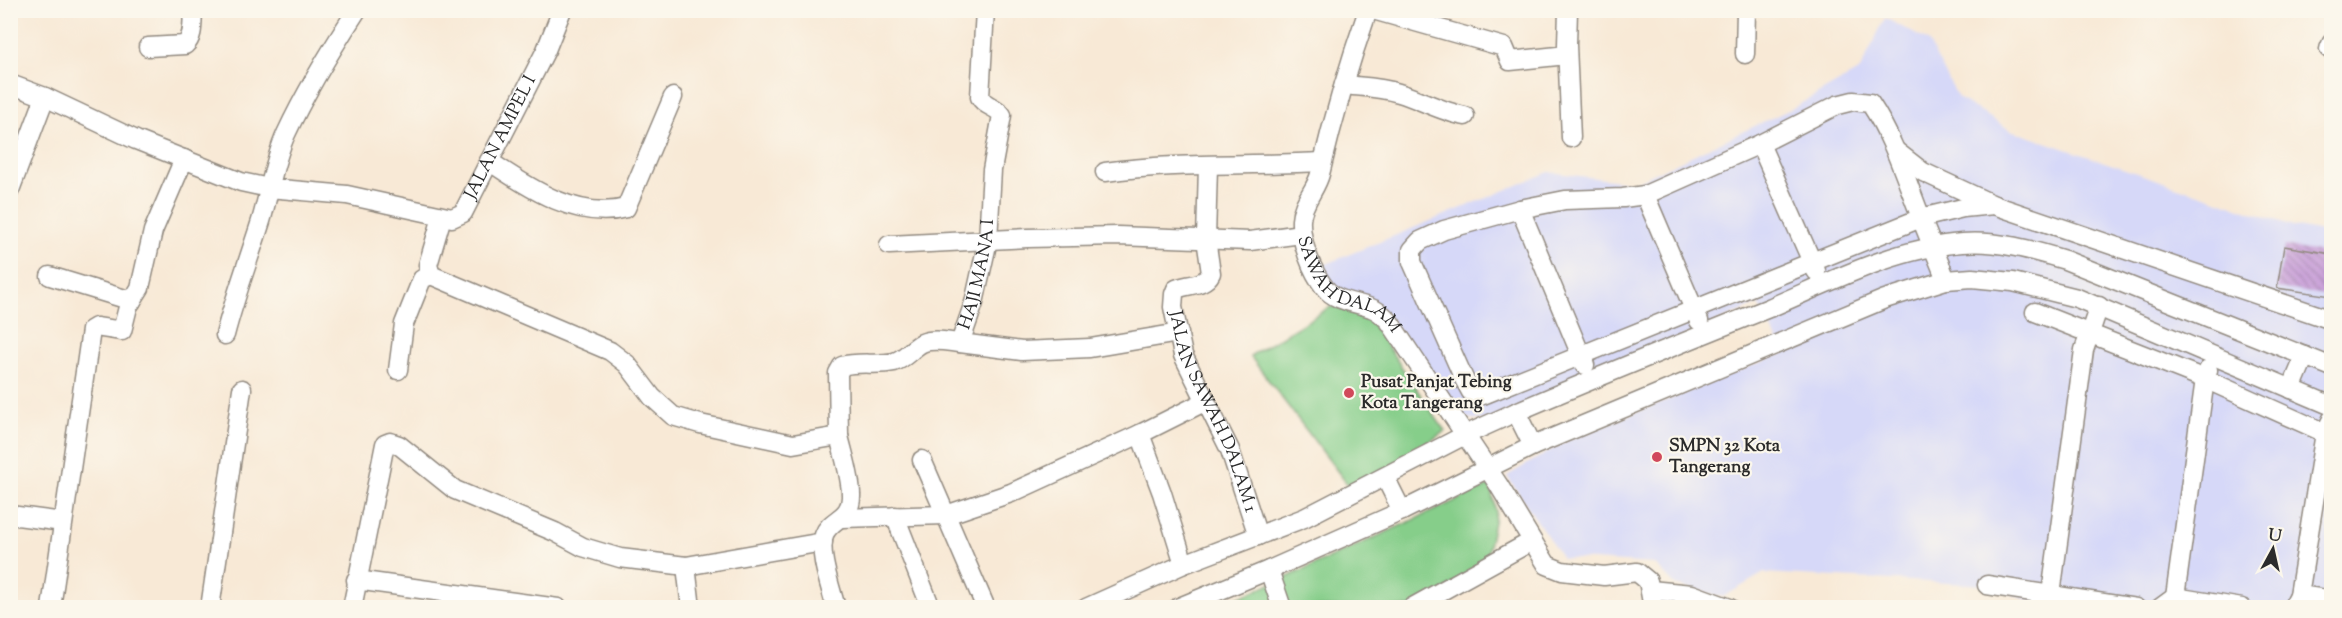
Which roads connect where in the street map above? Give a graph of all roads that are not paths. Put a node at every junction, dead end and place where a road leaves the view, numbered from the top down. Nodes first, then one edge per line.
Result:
1 (193, 10) edge
2 (357, 10) edge
3 (562, 10) edge
4 (985, 10) edge
5 (1368, 10) edge
6 (1374, 10) edge
7 (1568, 10) edge
8 (1746, 10) edge
9 (148, 47) dead end
10 (1744, 54) dead end
11 (1567, 55) junction
12 (10, 84) edge
13 (1344, 85) junction
14 (45, 97) junction
15 (673, 97) dead end
16 (1465, 116) dead end
17 (1571, 138) dead end
18 (1760, 144) junction
19 (1896, 151) junction
20 (184, 159) junction
21 (489, 161) junction
22 (1322, 162) junction
23 (1208, 166) junction
24 (1105, 172) dead end
25 (269, 188) junction
26 (10, 190) edge
27 (1645, 195) junction
28 (1994, 205) junction
29 (1520, 209) junction
30 (442, 217) junction
31 (1921, 218) junction
32 (1301, 234) junction
33 (1206, 239) junction
34 (988, 240) junction
35 (889, 245) dead end
36 (1812, 262) junction
37 (1940, 264) junction
38 (430, 275) junction
39 (50, 276) dead end
40 (1822, 286) junction
41 (132, 301) junction
42 (2099, 306) junction
43 (1695, 310) junction
44 (2035, 312) dead end
45 (2331, 320) edge
46 (1179, 333) junction
47 (1705, 334) junction
48 (2088, 334) junction
49 (225, 335) dead end
50 (960, 343) junction
51 (1581, 356) junction
52 (2214, 356) junction
53 (2303, 359) junction
54 (2331, 367) edge
55 (398, 370) dead end
56 (2205, 379) junction
57 (1591, 380) junction
58 (2293, 385) junction
59 (243, 389) dead end
60 (1206, 401) junction
61 (2331, 406) edge
62 (1518, 415) junction
63 (2329, 429) edge
64 (1140, 435) junction
65 (839, 436) junction
66 (1467, 439) junction
67 (1532, 443) junction
68 (922, 460) dead end
69 (1485, 464) junction
70 (1385, 477) junction
71 (1402, 511) junction
72 (10, 515) edge
73 (946, 515) junction
74 (895, 516) junction
75 (842, 518) junction
76 (63, 522) junction
77 (1258, 536) junction
78 (1532, 541) junction
79 (823, 542) junction
80 (1184, 564) junction
81 (686, 566) junction
82 (1269, 570) junction
83 (356, 580) junction
84 (1987, 585) dead end
85 (2051, 594) junction
86 (1652, 598) edge
87 (2331, 600) edge
88 (2296, 601) edge
89 (2167, 602) edge
90 (51, 608) edge
91 (210, 608) edge
92 (352, 608) edge
93 (558, 608) edge
94 (691, 608) edge
95 (836, 608) edge
96 (931, 608) edge
97 (986, 608) edge
98 (1086, 608) edge
99 (1177, 608) edge
100 (1282, 608) edge
101 (1411, 608) edge
102 (1730, 608) edge
103 (2136, 608) edge
104 (2242, 608) edge

1 - 9 street
2 - 25 street
3 - 21 street, JALAN AMPEL I
4 - 34 street, HAJI MANA I
5 - 13 street, SAWAH DALAM
6 - 11 street
7 - 11 street
8 - 10 street
11 - 17 street
12 - 14 street
13 - 16 street
13 - 22 street, SAWAH DALAM
14 - 20 street
14 - 26 street
15 - 21 street
18 - 19 street
18 - 27 street
18 - 36 street
19 - 28 street
19 - 31 street
20 - 25 street
20 - 41 street
21 - 30 street, JALAN AMPEL I
22 - 23 street
22 - 32 street, SAWAH DALAM
23 - 24 street
23 - 33 street
25 - 30 street
25 - 49 street
27 - 29 street
27 - 43 street
28 - 31 street
28 - 45 street
29 - 51 street
29 - 51 street
30 - 38 street
31 - 36 street
31 - 37 street
32 - 33 street
32 - 66 street, SAWAH DALAM
33 - 34 street
33 - 46 street, JALAN SAWAH DALAM 1
34 - 35 street
34 - 50 street, HAJI MANA I
36 - 40 street
36 - 43 street
37 - 40 street
37 - 42 street
37 - 53 street
37 - 67 street
38 - 55 street
38 - 65 street
39 - 41 street
40 - 47 street
41 - 76 street
42 - 48 street
42 - 52 street
43 - 47 street
43 - 51 street
44 - 48 street
46 - 50 street
46 - 60 street, JALAN SAWAH DALAM 1
47 - 57 street
48 - 56 street
48 - 85 street
50 - 65 street, HAJI MANA I
51 - 57 street
52 - 56 street
52 - 58 street
53 - 54 street
53 - 58 street
56 - 63 street
56 - 89 street
57 - 62 street
58 - 61 street
59 - 91 street
60 - 64 street
60 - 77 street, JALAN SAWAH DALAM 1
62 - 66 street
62 - 67 street
63 - 88 street
64 - 73 street
64 - 80 street
65 - 75 street
66 - 69 street, SAWAH DALAM
66 - 70 street
67 - 69 street
68 - 73 street
69 - 71 street
69 - 78 street, SAWAH DALAM
70 - 71 street
70 - 77 street
71 - 82 street
72 - 76 street
73 - 74 street
73 - 97 street
74 - 75 street
74 - 96 street
75 - 79 street
76 - 90 street
77 - 80 street
78 - 86 street, SAWAH DALAM
78 - 101 street
79 - 81 street
79 - 95 street
80 - 98 street
81 - 83 street
81 - 94 street
82 - 99 street
82 - 100 street
83 - 92 street
83 - 93 street
84 - 85 street
85 - 103 street
86 - 102 street
87 - 88 street
89 - 104 street

